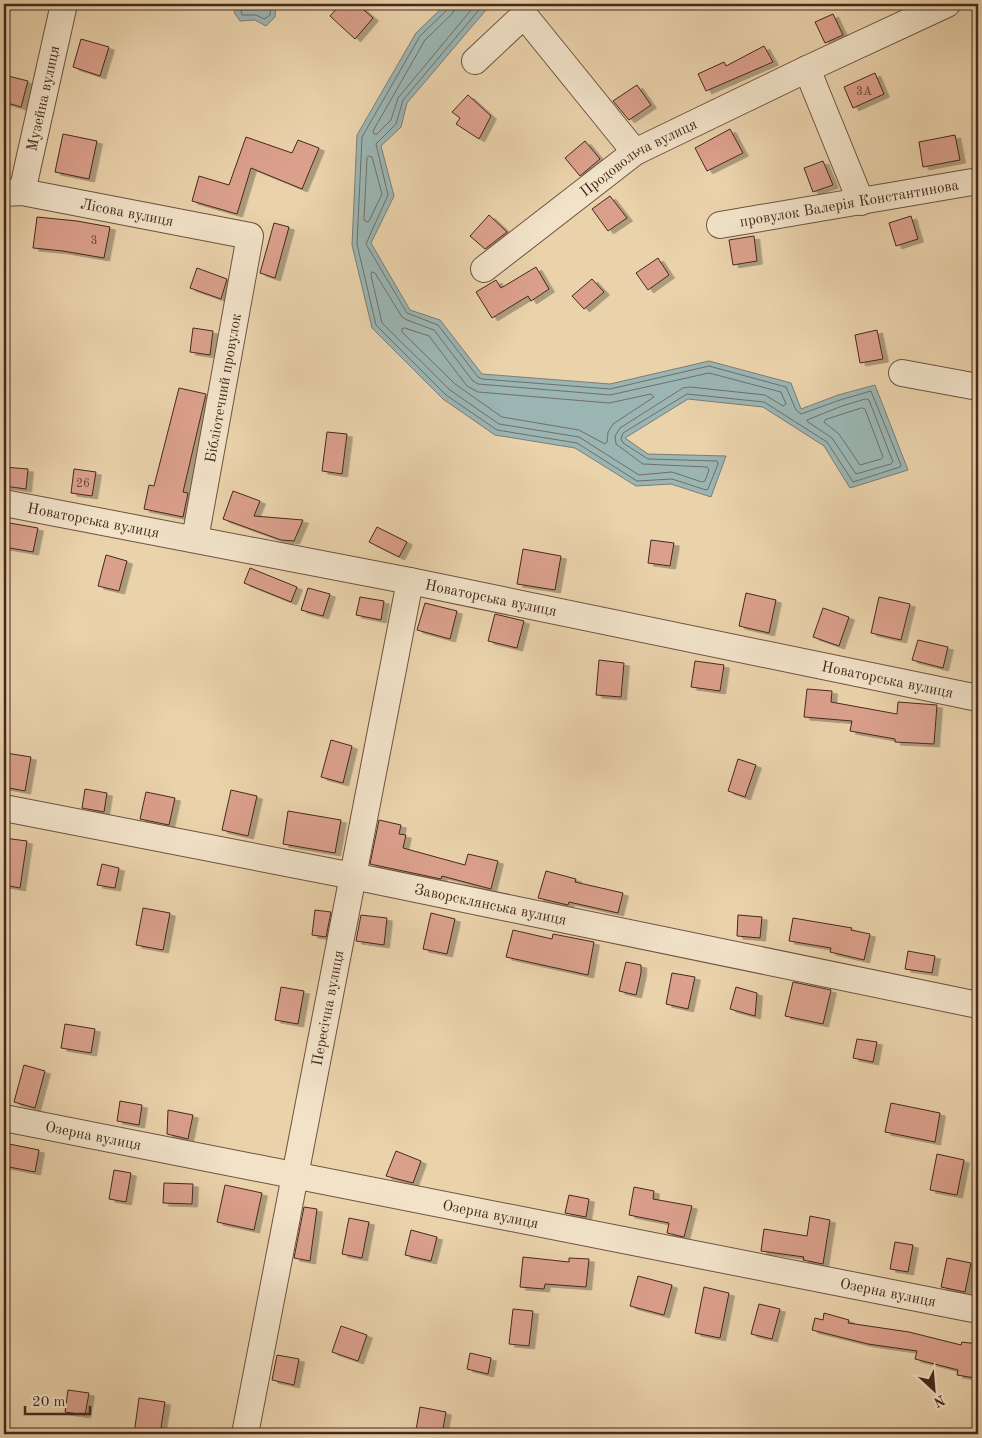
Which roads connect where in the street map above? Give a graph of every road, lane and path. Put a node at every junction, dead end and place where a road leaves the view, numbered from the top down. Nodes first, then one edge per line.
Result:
1 (64, 4) edge
2 (947, 4) edge
3 (475, 61) dead end
4 (807, 69) junction
5 (635, 152) junction
6 (978, 181) edge
7 (13, 193) edge
8 (861, 202) junction
9 (720, 225) dead end
10 (250, 236) joint
11 (484, 269) dead end
12 (902, 373) dead end
13 (978, 387) edge
14 (4, 502) edge
15 (195, 539) junction
16 (410, 581) junction
17 (978, 698) edge
18 (4, 808) edge
19 (353, 876) junction
20 (978, 1005) edge
21 (4, 1118) edge
22 (295, 1176) junction
23 (978, 1310) edge
24 (245, 1434) edge

1 - 7 street, Музейна вулиця
2 - 4 street, Продовольча вулиця
3 - 5 street
4 - 5 street, Продовольча вулиця
4 - 8 street
5 - 11 street, Продовольча вулиця
6 - 8 street, провулок Валерія Константинова
7 - 10 street, Лісова вулиця
8 - 9 street, провулок Валерія Константинова
10 - 15 street, Бібліотечний провулок
12 - 13 street
14 - 15 street, Новаторська вулиця
15 - 16 street, Новаторська вулиця
16 - 17 street, Новаторська вулиця
16 - 19 street, Пересічна вулиця
18 - 19 street, Заворсклянська вулиця
19 - 20 street, Заворсклянська вулиця
19 - 22 street, Пересічна вулиця
21 - 22 street, Озерна вулиця
22 - 23 street, Озерна вулиця
22 - 24 street, Пересічна вулиця

